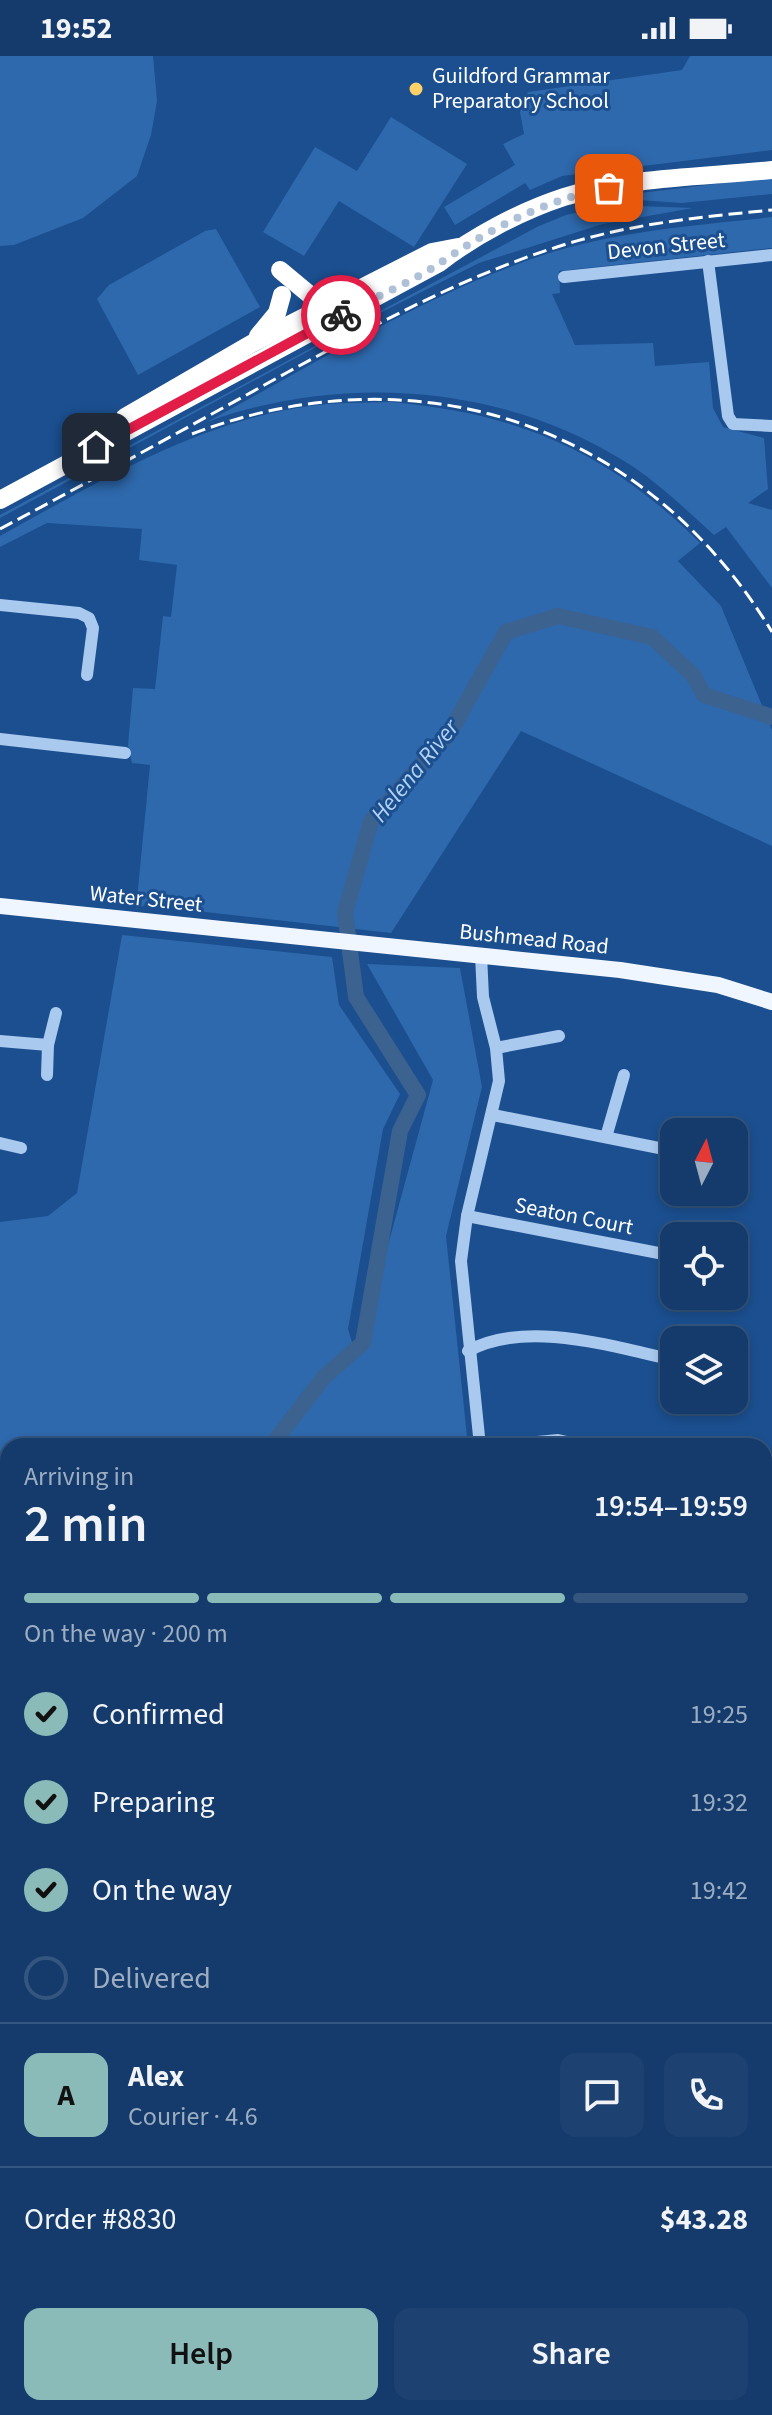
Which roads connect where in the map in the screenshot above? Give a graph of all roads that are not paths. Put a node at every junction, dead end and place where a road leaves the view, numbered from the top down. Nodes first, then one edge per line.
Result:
1 (772, 170) edge
2 (460, 247) junction
3 (772, 255) edge
4 (708, 261) junction
5 (280, 270) dead end
6 (564, 277) dead end
7 (282, 295) dead end
8 (331, 303) junction
9 (251, 344) junction
10 (772, 426) edge
11 (0, 488) edge
12 (0, 500) edge
13 (0, 605) edge
14 (87, 675) dead end
15 (0, 739) edge
16 (125, 753) dead end
17 (0, 906) edge
18 (288, 936) joint
19 (481, 955) junction
20 (772, 1002) edge
21 (56, 1013) dead end
22 (559, 1036) dead end
23 (0, 1041) edge
24 (48, 1045) junction
25 (496, 1048) junction
26 (47, 1075) dead end
27 (624, 1075) dead end
28 (493, 1115) junction
29 (606, 1137) junction
30 (0, 1143) edge
31 (21, 1148) dead end
32 (660, 1148) edge
33 (467, 1216) junction
34 (660, 1253) edge
35 (468, 1351) junction
36 (660, 1357) edge
37 (479, 1438) edge

1 - 2 highway
2 - 8 highway
2 - 12 highway
3 - 4 street, Devon Street
4 - 6 street, Devon Street
4 - 10 street
5 - 8 highway
7 - 9 highway
8 - 9 highway
9 - 11 highway
13 - 14 street
15 - 16 street
17 - 18 main road, Water Street
18 - 19 main road, Bushmead Road
19 - 20 main road, Bushmead Road
19 - 25 street
21 - 24 street
22 - 25 street
23 - 24 street
24 - 26 street
25 - 28 street
27 - 29 street
28 - 29 street
28 - 33 street
29 - 32 street
30 - 31 street
33 - 34 street, Seaton Court
33 - 35 street
35 - 36 street
35 - 37 street

